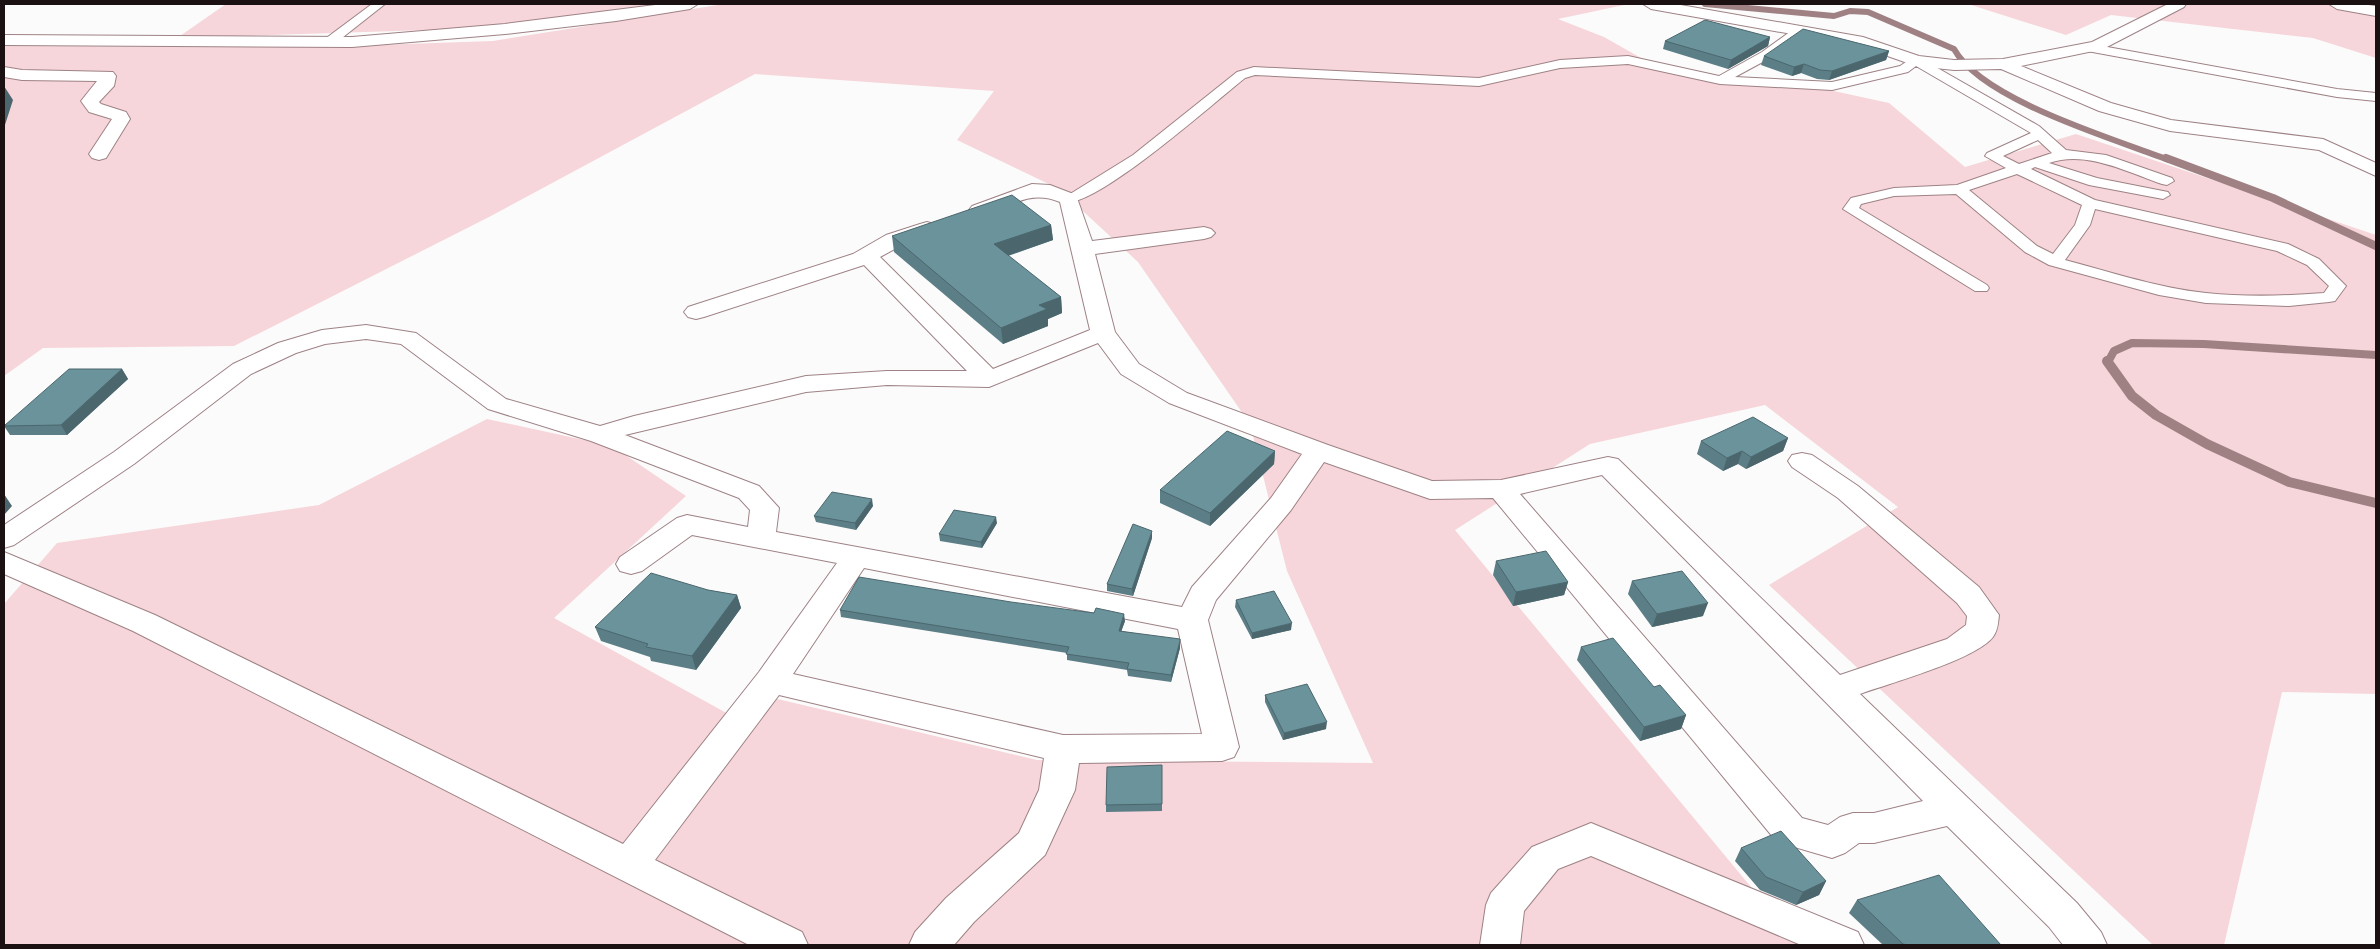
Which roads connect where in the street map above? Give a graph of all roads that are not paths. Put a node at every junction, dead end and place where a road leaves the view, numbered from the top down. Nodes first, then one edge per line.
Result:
1 (380, 4) edge
2 (690, 4) edge
3 (1651, 4) edge
4 (2179, 4) edge
5 (2337, 4) edge
6 (2376, 11) edge
7 (1798, 29) junction
8 (4, 40) edge
9 (329, 42) junction
10 (2091, 48) junction
11 (1916, 61) junction
12 (2003, 64) junction
13 (4, 72) edge
14 (1720, 80) junction
15 (2376, 97) edge
16 (2040, 134) junction
17 (99, 154) dead end
18 (2062, 154) junction
19 (2036, 163) junction
20 (2020, 168) junction
21 (2376, 170) edge
22 (2167, 180) dead end
23 (1959, 189) junction
24 (2163, 196) dead end
25 (1069, 199) junction
26 (2090, 203) junction
27 (1204, 234) dead end
28 (1084, 250) junction
29 (867, 256) junction
30 (2055, 262) junction
31 (1981, 288) dead end
32 (696, 312) dead end
33 (1103, 333) junction
34 (989, 379) junction
35 (600, 435) junction
36 (1318, 451) junction
37 (1802, 461) dead end
38 (1501, 489) junction
39 (4, 538) edge
40 (760, 539) junction
41 (856, 558) junction
42 (4, 562) edge
43 (631, 564) dead end
44 (1192, 620) junction
45 (770, 682) junction
46 (1835, 690) junction
47 (1063, 749) junction
48 (1954, 809) junction
49 (629, 865) junction
50 (788, 945) edge
51 (929, 945) edge
52 (1500, 945) edge
53 (1844, 945) edge
54 (2087, 945) edge

1 - 9 lane
2 - 9 street
3 - 7 street
4 - 10 street
5 - 6 street
7 - 11 street
7 - 14 lane
8 - 9 street
10 - 12 street
10 - 15 lane
11 - 12 street
11 - 14 lane
11 - 16 lane
12 - 21 street
13 - 17 street
14 - 25 lane
16 - 18 lane
16 - 20 lane
18 - 19 lane
18 - 22 lane
19 - 20 lane
19 - 24 lane
20 - 23 lane
20 - 26 lane
23 - 30 lane
23 - 31 lane
25 - 28 street
25 - 29 street
26 - 30 lane
26 - 30 lane
27 - 28 street
28 - 33 street
29 - 32 street
29 - 34 street
33 - 34 street
33 - 36 street
34 - 35 street
35 - 39 street
35 - 40 street
36 - 38 street
36 - 44 street
37 - 46 street
38 - 46 street
38 - 48 street
40 - 41 street
40 - 43 street
41 - 44 street
41 - 45 street
42 - 49 street
44 - 47 street
45 - 47 street
45 - 49 street
46 - 48 street
47 - 51 street
48 - 54 street
49 - 50 street
52 - 53 street

